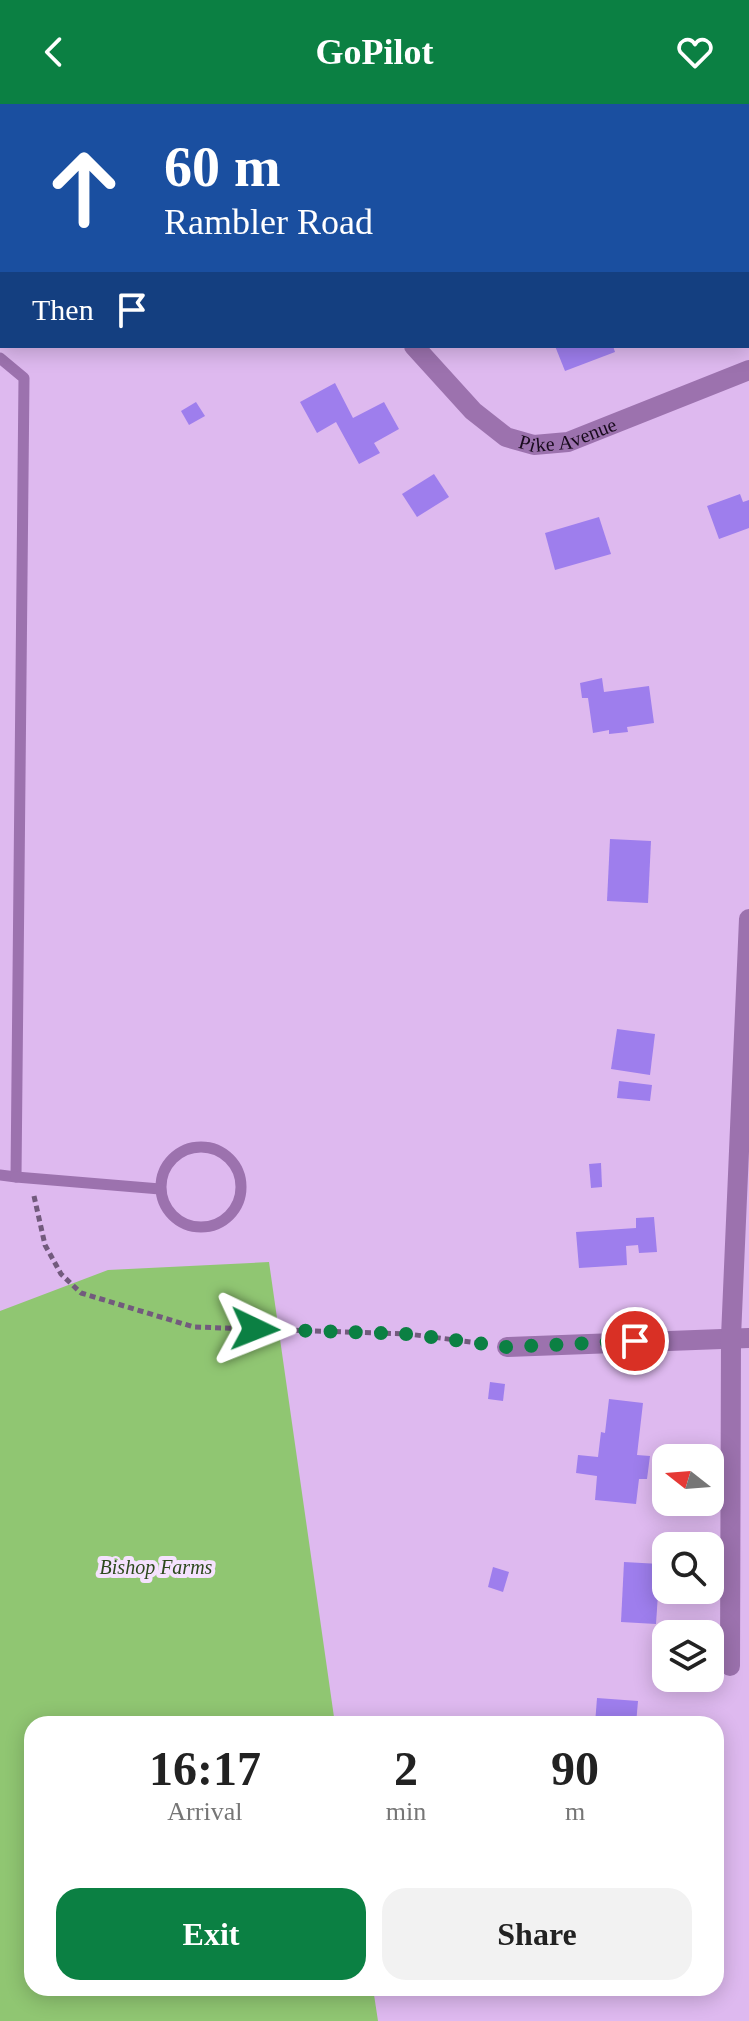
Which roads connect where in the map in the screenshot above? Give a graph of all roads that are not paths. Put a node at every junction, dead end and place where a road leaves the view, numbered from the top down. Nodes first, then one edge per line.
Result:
1 (416, 348) edge
2 (0, 358) edge
3 (749, 370) edge
4 (749, 919) edge
5 (0, 1175) edge
6 (16, 1177) junction
7 (160, 1189) junction
8 (740, 1337) edge
9 (507, 1347) road end
10 (730, 1666) dead end

1 - 3 street, Pike Avenue
2 - 6 lane
4 - 8 street
5 - 6 lane
6 - 7 lane
7 - 7 lane
8 - 9 street
8 - 10 street

